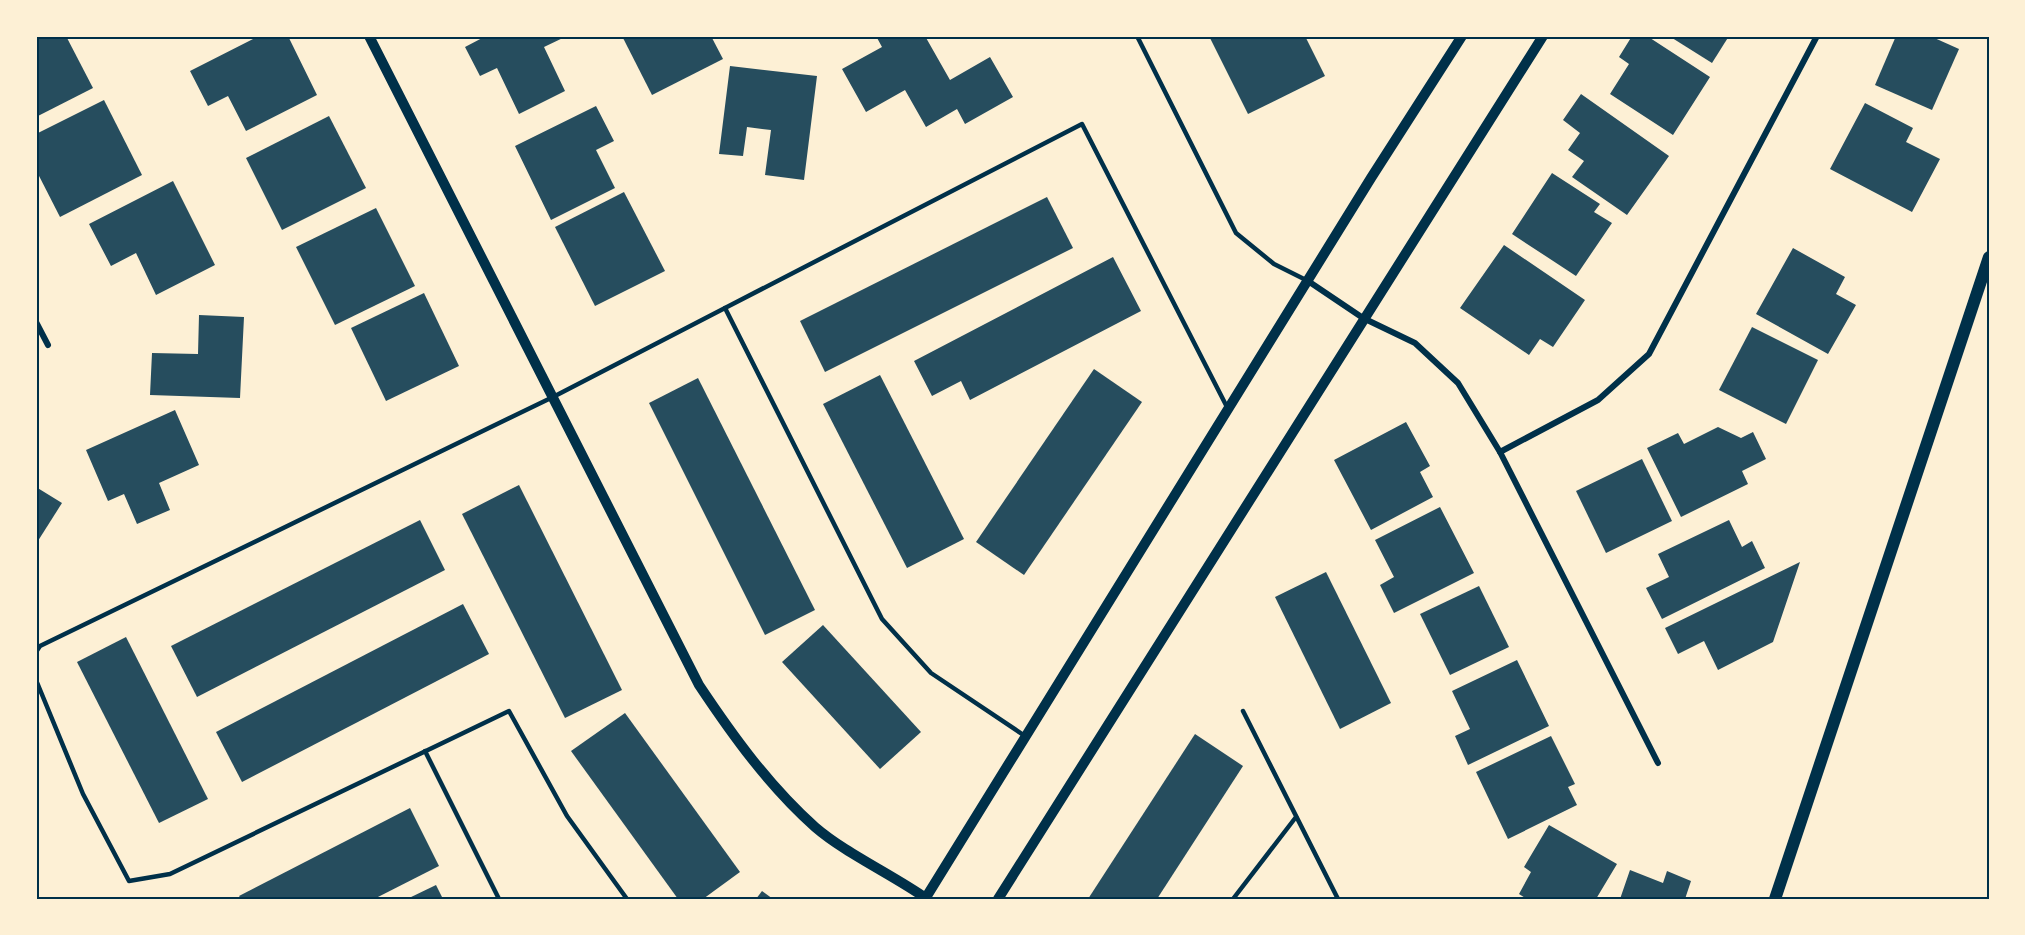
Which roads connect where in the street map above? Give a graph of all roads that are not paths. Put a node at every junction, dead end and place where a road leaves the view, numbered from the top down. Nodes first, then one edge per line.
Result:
1 (369, 36) edge
2 (1137, 36) edge
3 (1462, 36) edge
4 (1543, 36) edge
5 (1817, 36) edge
6 (1989, 256) edge
7 (1308, 281) junction
8 (725, 308) junction
9 (1363, 318) junction
10 (36, 322) edge
11 (48, 345) dead end
12 (553, 397) junction
13 (1228, 410) junction
14 (1500, 452) junction
15 (36, 652) edge
16 (36, 680) edge
17 (1243, 711) dead end
18 (1026, 737) junction
19 (425, 751) junction
20 (1658, 763) dead end
21 (1296, 817) junction
22 (499, 899) edge
23 (627, 899) edge
24 (926, 899) edge
25 (998, 899) edge
26 (1233, 899) edge
27 (1338, 899) edge
28 (1775, 899) edge

1 - 12 street
2 - 7 lane
3 - 7 street
4 - 9 street
5 - 14 street
6 - 28 main road
7 - 9 street
7 - 13 street
8 - 12 lane
8 - 13 lane
8 - 18 lane
9 - 14 street
9 - 25 street
10 - 11 street
12 - 15 lane
12 - 24 street
13 - 18 street
14 - 20 street
16 - 19 lane
17 - 21 lane
18 - 24 street
19 - 22 lane
19 - 23 lane
21 - 26 lane
21 - 27 lane

